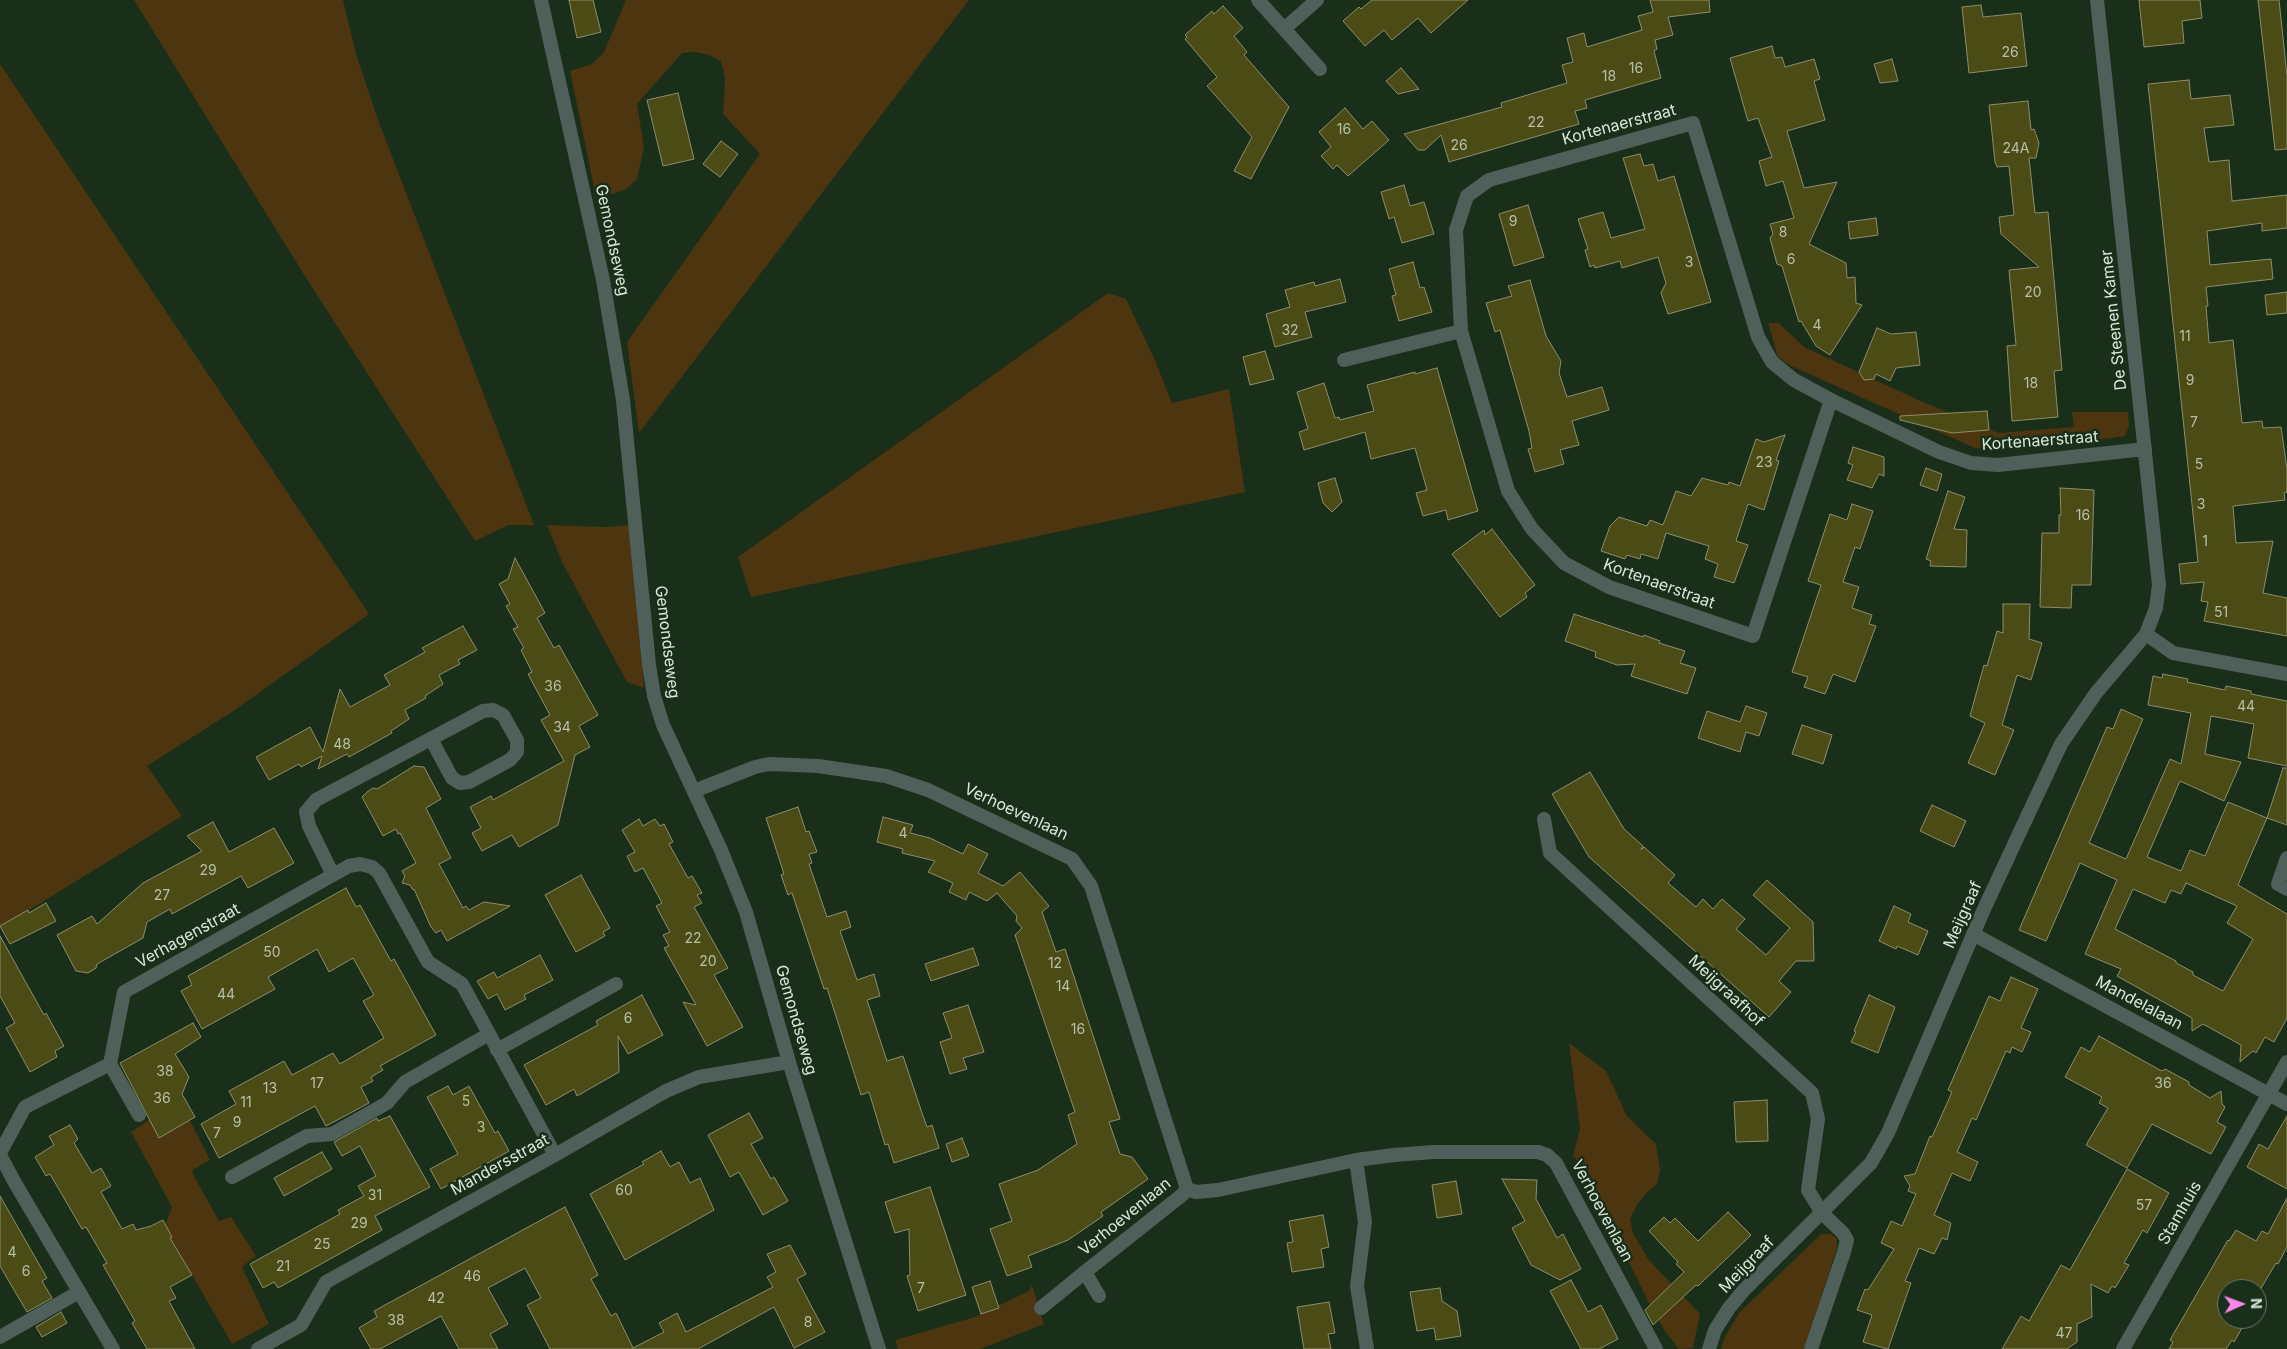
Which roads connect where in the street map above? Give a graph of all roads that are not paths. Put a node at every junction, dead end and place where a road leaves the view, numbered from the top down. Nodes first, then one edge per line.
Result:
1 (542, 0) edge
2 (1258, 0) edge
3 (1317, 0) edge
4 (2097, 0) edge
5 (1284, 29) junction
6 (1320, 69) dead end
7 (1461, 331) junction
8 (1344, 360) dead end
9 (1830, 400) junction
10 (2145, 449) junction
11 (2146, 634) junction
12 (2287, 674) edge
13 (431, 739) junction
14 (694, 791) junction
15 (1544, 819) dead end
16 (2287, 858) edge
17 (333, 875) junction
18 (2287, 888) edge
19 (1974, 934) junction
20 (616, 984) dead end
21 (488, 1034) junction
22 (497, 1050) junction
23 (789, 1062) junction
24 (2287, 1062) edge
25 (110, 1064) junction
26 (2268, 1093) junction
27 (2287, 1104) edge
28 (140, 1115) dead end
29 (0, 1154) edge
30 (556, 1155) junction
31 (1356, 1160) junction
32 (232, 1177) dead end
33 (1186, 1189) junction
34 (1822, 1213) junction
35 (1085, 1272) junction
36 (79, 1292) junction
37 (1099, 1296) dead end
38 (1041, 1308) dead end
39 (0, 1337) edge
40 (113, 1349) edge
41 (258, 1349) edge
42 (879, 1349) edge
43 (1367, 1349) edge
44 (1656, 1349) edge
45 (1708, 1349) edge
46 (1811, 1349) edge
47 (2123, 1349) edge

1 - 14 street, Gemondseweg
2 - 5 street
3 - 5 street
4 - 10 street, De Steenen Kamer
5 - 6 street
7 - 8 street
7 - 9 street, Kortenaerstraat
7 - 9 street, Kortenaerstraat
9 - 10 street, Kortenaerstraat
10 - 11 street, De Steenen Kamer
11 - 12 street
11 - 19 street, Meijgraaf
13 - 13 street
13 - 17 street
14 - 23 street, Gemondseweg
14 - 33 street, Verhoevenlaan
15 - 34 street, Meijgraafhof
16 - 18 street
17 - 21 street, Verhagenstraat
17 - 25 street, Verhagenstraat
19 - 26 street, Mandelalaan
19 - 34 street, Meijgraaf
20 - 22 street
21 - 22 street, Verhagenstraat
21 - 32 street
22 - 30 street, Verhagenstraat
23 - 30 street, Mandersstraat
23 - 42 street, Gemondseweg
24 - 26 street, Stamhuis
25 - 28 street
25 - 29 street
26 - 27 street, Mandelalaan
26 - 47 street, Stamhuis
29 - 36 street
30 - 41 street, Mandersstraat
31 - 33 street, Verhoevenlaan
31 - 43 street
31 - 44 street, Verhoevenlaan
33 - 35 street, Verhoevenlaan
34 - 45 street, Meijgraaf
34 - 46 street
35 - 37 street, Verhoevenlaan
35 - 38 street, Verhoevenlaan
36 - 39 street
36 - 40 street

